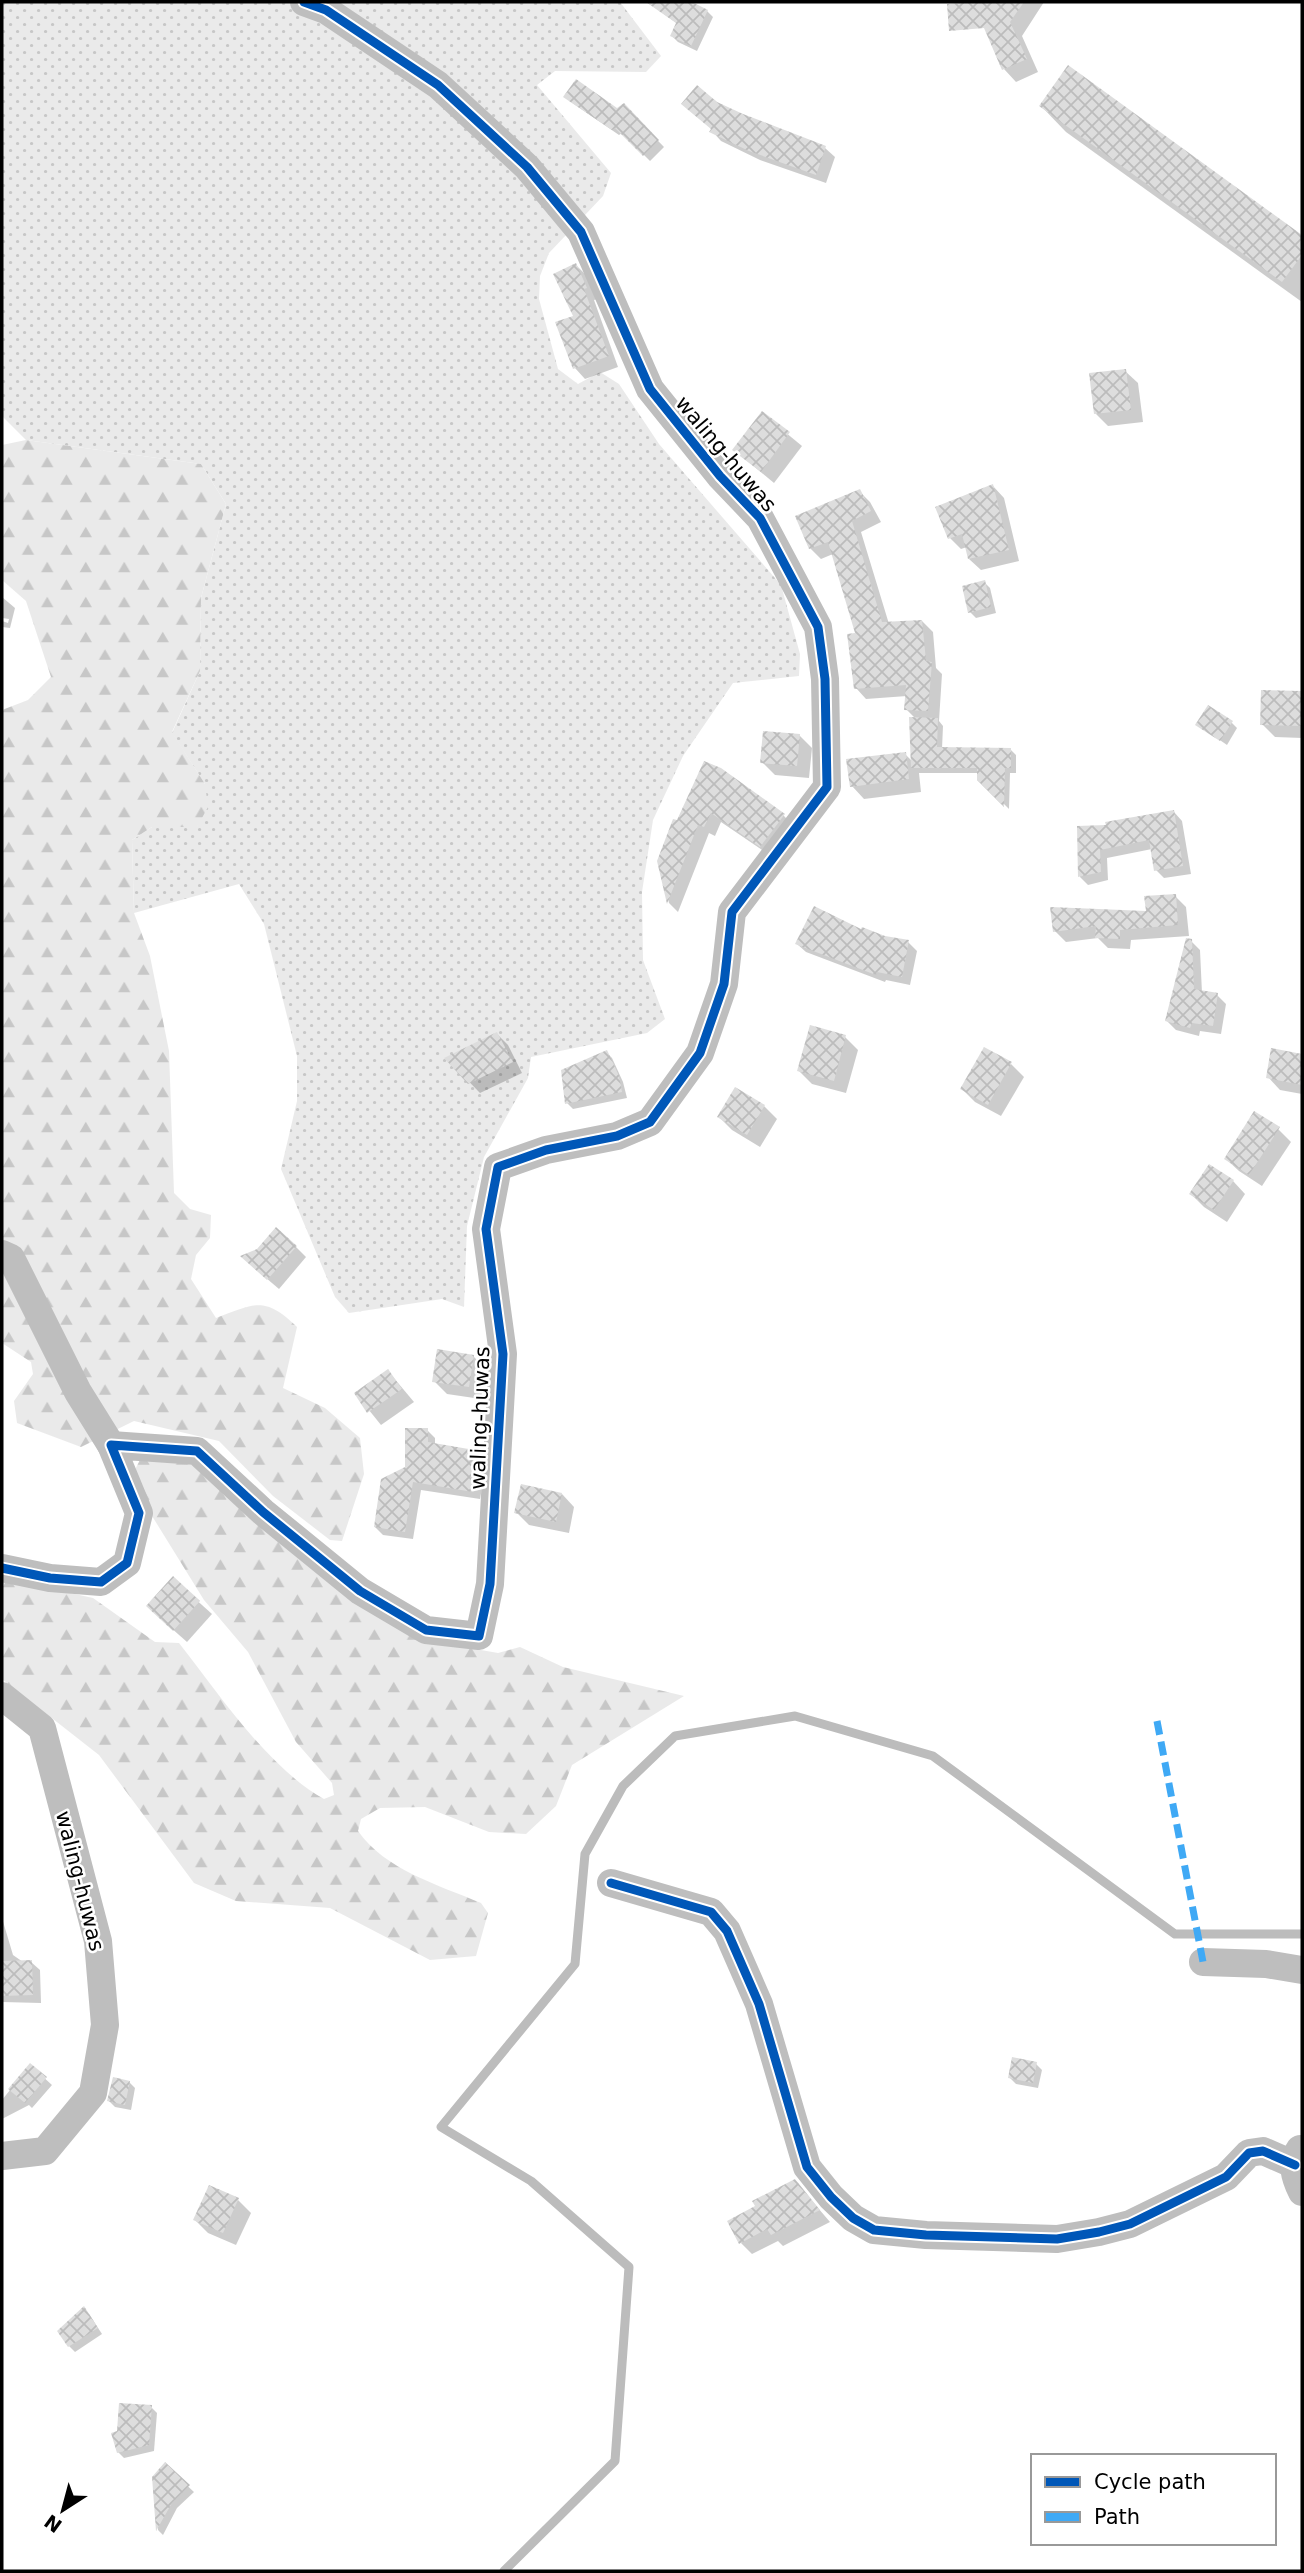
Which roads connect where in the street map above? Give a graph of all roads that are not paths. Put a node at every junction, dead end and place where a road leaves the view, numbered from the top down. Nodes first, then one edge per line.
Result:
1 (304, 2) edge
2 (2, 1254) edge
3 (111, 1445) junction
4 (2, 1568) edge
5 (2, 1696) edge
6 (611, 1883) dead end
7 (1203, 1962) dead end
8 (1302, 1970) edge
9 (2, 2156) edge
10 (1300, 2168) edge

1 - 3 street, waling-huwas
2 - 3 street
3 - 4 street
5 - 9 street, waling-huwas
6 - 10 street
7 - 8 street

